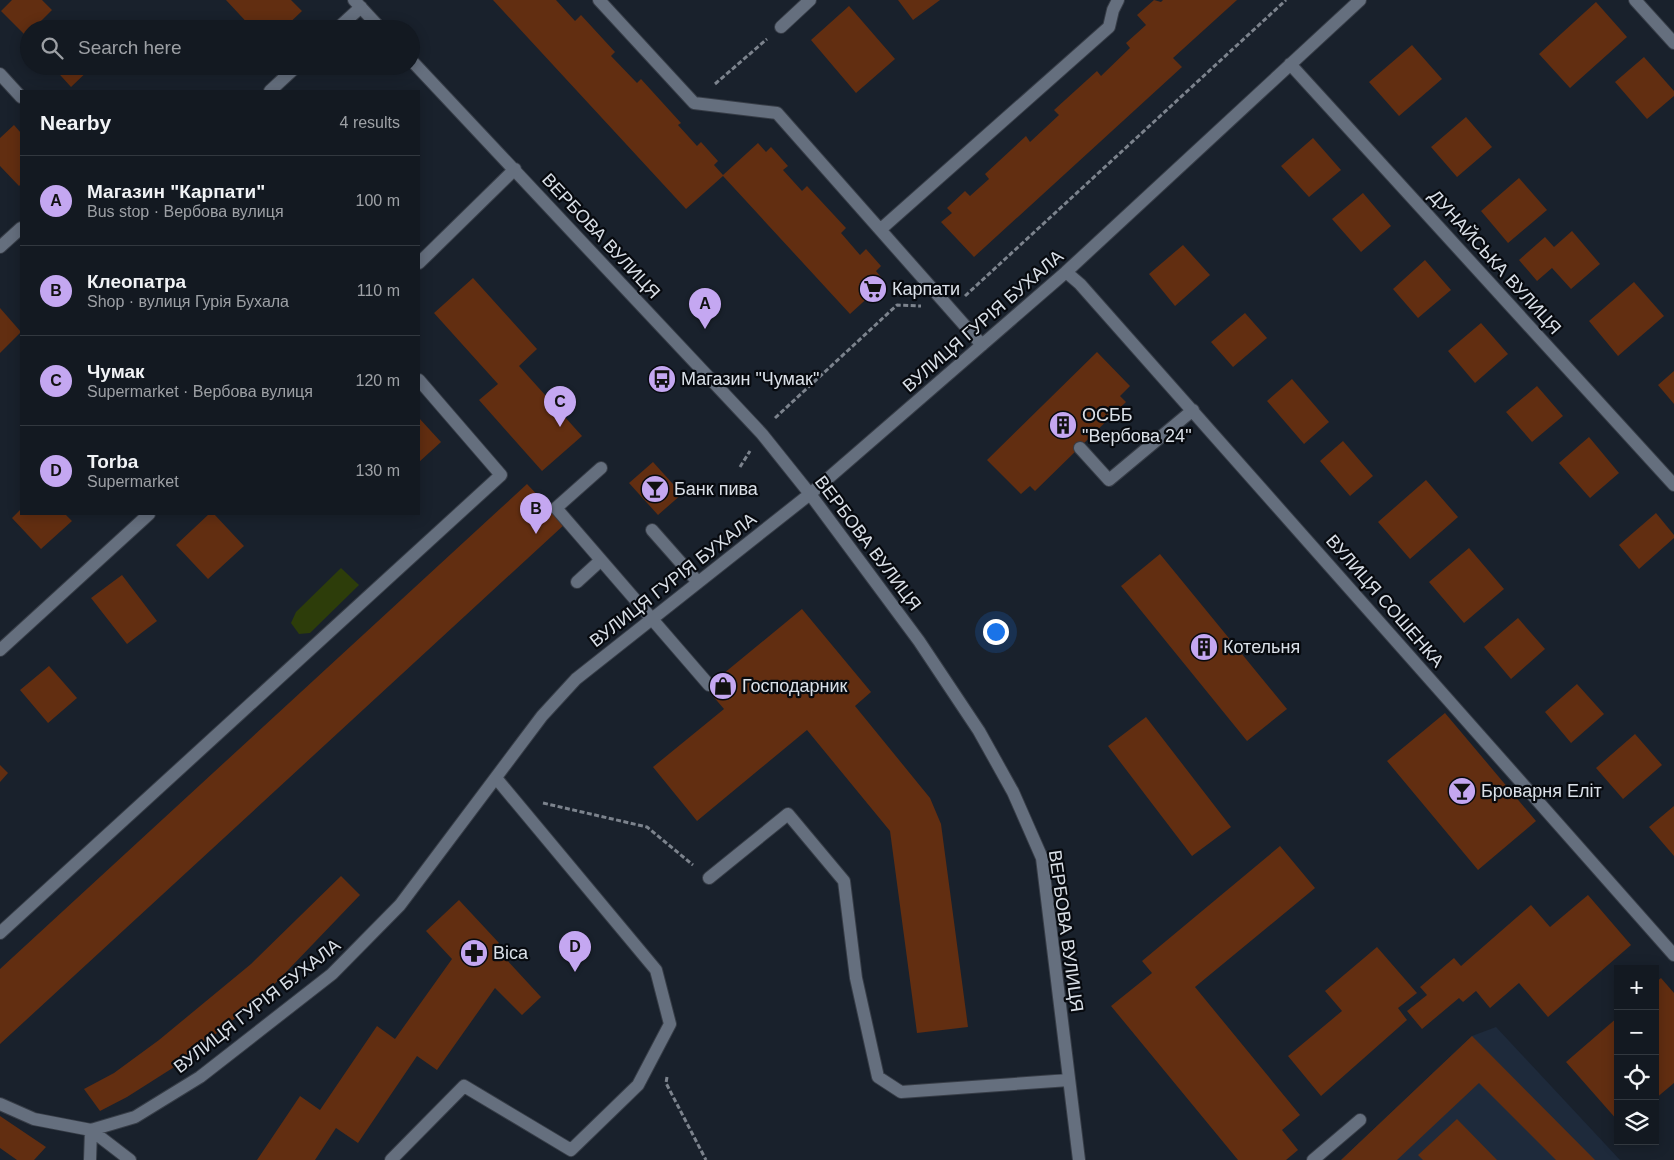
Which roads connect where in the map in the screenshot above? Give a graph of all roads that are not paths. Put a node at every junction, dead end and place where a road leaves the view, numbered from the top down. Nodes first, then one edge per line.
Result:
1 (599, 0) edge
2 (810, 0) edge
3 (1118, 0) edge
4 (1360, 0) edge
5 (1634, 0) edge
6 (357, 3) edge
7 (344, 20) edge
8 (373, 20) edge
9 (780, 27) road end
10 (1674, 43) edge
11 (1290, 64) junction
12 (420, 69) edge
13 (0, 74) edge
14 (287, 75) edge
15 (271, 90) edge
16 (20, 96) edge
17 (515, 169) junction
18 (20, 229) edge
19 (881, 229) junction
20 (0, 247) edge
21 (420, 262) edge
22 (1066, 272) junction
23 (982, 345) junction
24 (420, 381) edge
25 (1193, 410) junction
26 (1080, 448) dead end
27 (601, 468) dead end
28 (1674, 485) edge
29 (810, 494) junction
30 (148, 515) edge
31 (652, 530) dead end
32 (600, 561) junction
33 (697, 581) junction
34 (576, 582) dead end
35 (652, 620) junction
36 (0, 650) edge
37 (708, 685) dead end
38 (496, 778) junction
39 (709, 878) road end
40 (0, 933) edge
41 (1674, 955) edge
42 (1069, 1080) junction
43 (0, 1104) edge
44 (1360, 1120) dead end
45 (91, 1130) junction
46 (90, 1160) edge
47 (130, 1160) edge
48 (391, 1160) edge
49 (1079, 1160) edge
50 (1313, 1160) edge

1 - 19 street
2 - 9 street
3 - 19 street
4 - 11 street, ВУЛИЦЯ ГУРІЯ БУХАЛА
5 - 10 street
6 - 7 street
6 - 8 street
11 - 22 street, ВУЛИЦЯ ГУРІЯ БУХАЛА
11 - 28 street, ДУНАЙСЬКА ВУЛИЦЯ
12 - 17 street, ВЕРБОВА ВУЛИЦЯ
13 - 16 street
14 - 15 street
17 - 21 street
17 - 29 street, ВЕРБОВА ВУЛИЦЯ
18 - 20 street
19 - 23 street
22 - 23 street, ВУЛИЦЯ ГУРІЯ БУХАЛА
22 - 25 street, ВУЛИЦЯ СОШЕНКА
23 - 29 street, ВУЛИЦЯ ГУРІЯ БУХАЛА
24 - 40 street
25 - 26 street
25 - 41 street, ВУЛИЦЯ СОШЕНКА
27 - 32 street
29 - 33 street, ВУЛИЦЯ ГУРІЯ БУХАЛА
29 - 42 street, ВЕРБОВА ВУЛИЦЯ
30 - 36 street
31 - 33 street
32 - 34 street
32 - 35 street
33 - 35 street, ВУЛИЦЯ ГУРІЯ БУХАЛА
35 - 37 street
35 - 38 street, ВУЛИЦЯ ГУРІЯ БУХАЛА
38 - 45 street, ВУЛИЦЯ ГУРІЯ БУХАЛА
38 - 48 street
39 - 42 street
42 - 49 street, ВЕРБОВА ВУЛИЦЯ
43 - 45 street
44 - 50 street
45 - 46 street
45 - 47 street

